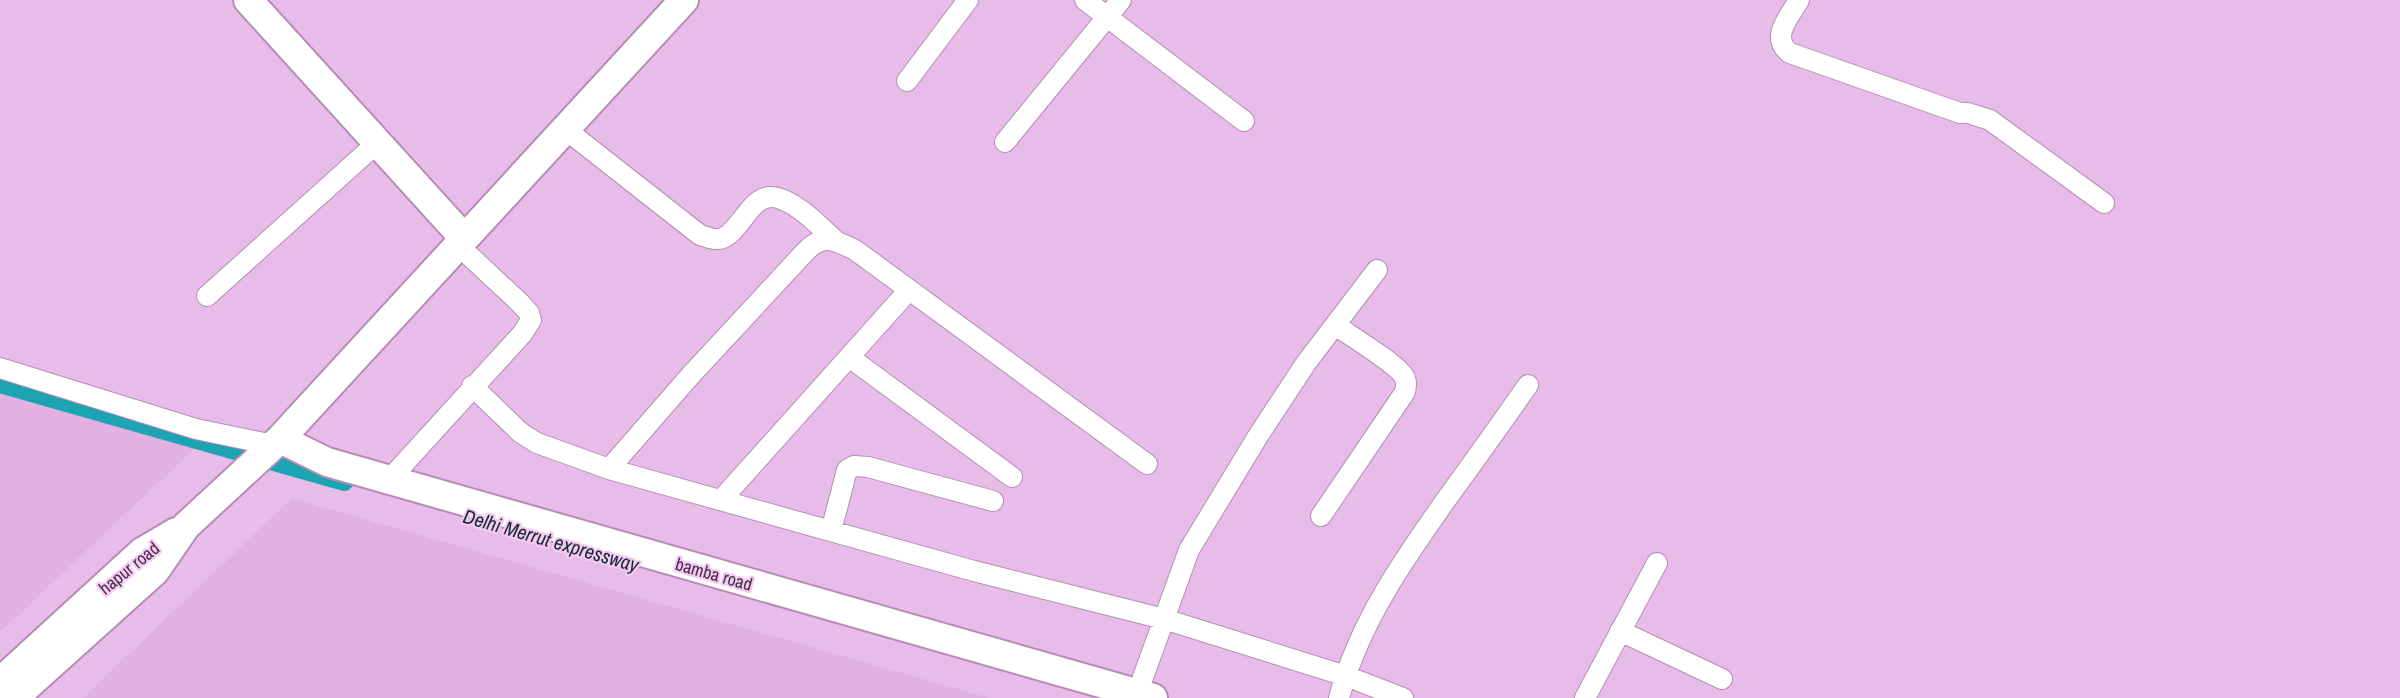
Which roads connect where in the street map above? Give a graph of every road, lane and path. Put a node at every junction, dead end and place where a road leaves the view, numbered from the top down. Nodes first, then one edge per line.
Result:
1 (248, 0) edge
2 (684, 0) edge
3 (968, 0) edge
4 (1085, 0) edge
5 (1121, 0) edge
6 (1799, 0) edge
7 (1107, 16) junction
8 (907, 81) dead end
9 (1244, 121) dead end
10 (565, 129) junction
11 (1005, 141) dead end
12 (377, 143) junction
13 (2104, 203) dead end
14 (835, 240) junction
15 (461, 241) junction
16 (1377, 270) dead end
17 (909, 290) junction
18 (207, 296) dead end
19 (1335, 325) junction
20 (849, 357) junction
21 (0, 368) edge
22 (1528, 385) dead end
23 (472, 386) junction
24 (274, 444) junction
25 (1147, 464) dead end
26 (609, 469) junction
27 (1012, 477) dead end
28 (389, 480) junction
29 (721, 500) junction
30 (993, 501) dead end
31 (1321, 516) dead end
32 (186, 526) junction
33 (831, 531) junction
34 (1657, 564) dead end
35 (1164, 620) junction
36 (1620, 631) junction
37 (1346, 676) junction
38 (1722, 679) dead end
39 (0, 682) edge
40 (1145, 696) edge
41 (14, 698) edge
42 (1339, 698) edge
43 (1403, 698) edge
44 (1585, 698) edge

1 - 12 street
2 - 10 street
3 - 8 street
4 - 7 street
5 - 7 street
6 - 13 street
7 - 9 street
7 - 11 street
10 - 14 street
10 - 15 street
12 - 15 street
12 - 18 street
14 - 17 street
14 - 26 street
15 - 23 street
15 - 24 street
16 - 19 street
17 - 20 street
17 - 25 street
19 - 31 street
19 - 35 street
20 - 27 street
20 - 29 street
21 - 24 street
22 - 37 street
23 - 26 street
23 - 28 street
24 - 28 street, bamba road
24 - 32 street
26 - 29 street
28 - 40 street, bamba road
29 - 33 street
30 - 33 street
32 - 39 street, hapur road
32 - 41 street, hapur road
33 - 35 street
34 - 36 street
35 - 37 street
35 - 40 street
36 - 38 street
36 - 44 street
37 - 42 street
37 - 43 street

